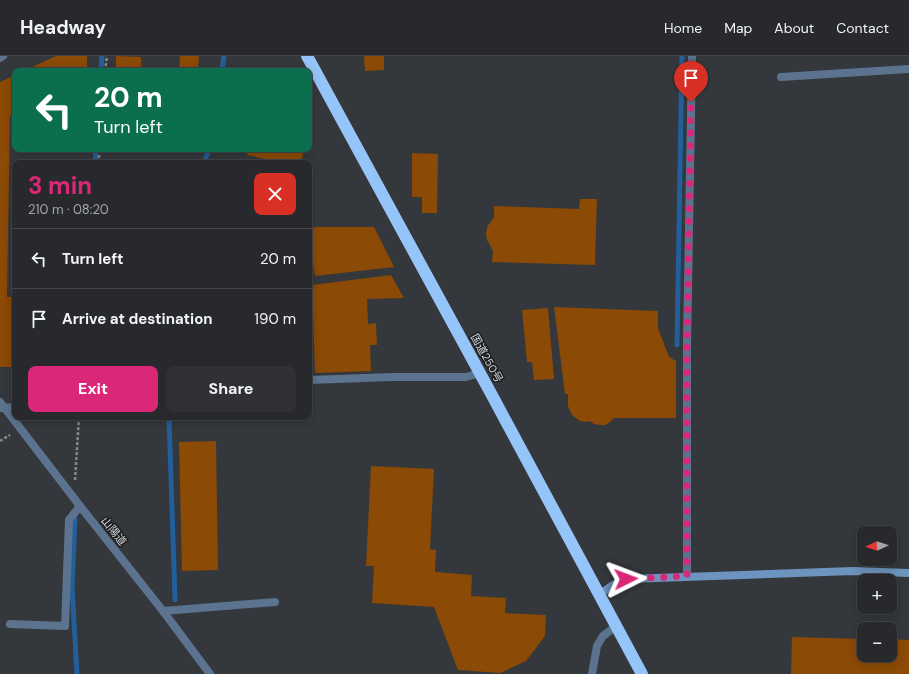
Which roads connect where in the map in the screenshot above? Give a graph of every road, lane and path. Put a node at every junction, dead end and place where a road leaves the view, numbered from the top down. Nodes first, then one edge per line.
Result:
1 (107, 56) edge
2 (307, 56) edge
3 (692, 56) edge
4 (105, 68) edge
5 (909, 69) edge
6 (781, 77) dead end
7 (480, 373) junction
8 (312, 380) edge
9 (2, 406) edge
10 (12, 407) edge
11 (12, 419) edge
12 (13, 420) edge
13 (79, 420) edge
14 (74, 498) junction
15 (80, 506) junction
16 (909, 573) edge
17 (687, 576) junction
18 (600, 594) junction
19 (275, 602) dead end
20 (163, 610) junction
21 (10, 624) dead end
22 (616, 626) junction
23 (210, 674) edge
24 (592, 674) edge
25 (642, 674) edge

1 - 4 path
2 - 7 highway, 国道250号
3 - 17 street
5 - 6 street
7 - 8 street
7 - 18 highway, 国道250号
9 - 10 street
9 - 11 street, 山陽道
12 - 14 street, 山陽道
13 - 14 path
14 - 15 street, 山陽道
15 - 20 street, 山陽道
15 - 21 street
16 - 17 street
17 - 18 street
18 - 22 highway, 国道250号
19 - 20 street
20 - 23 street, 山陽道
22 - 24 street
22 - 25 highway, 国道250号

